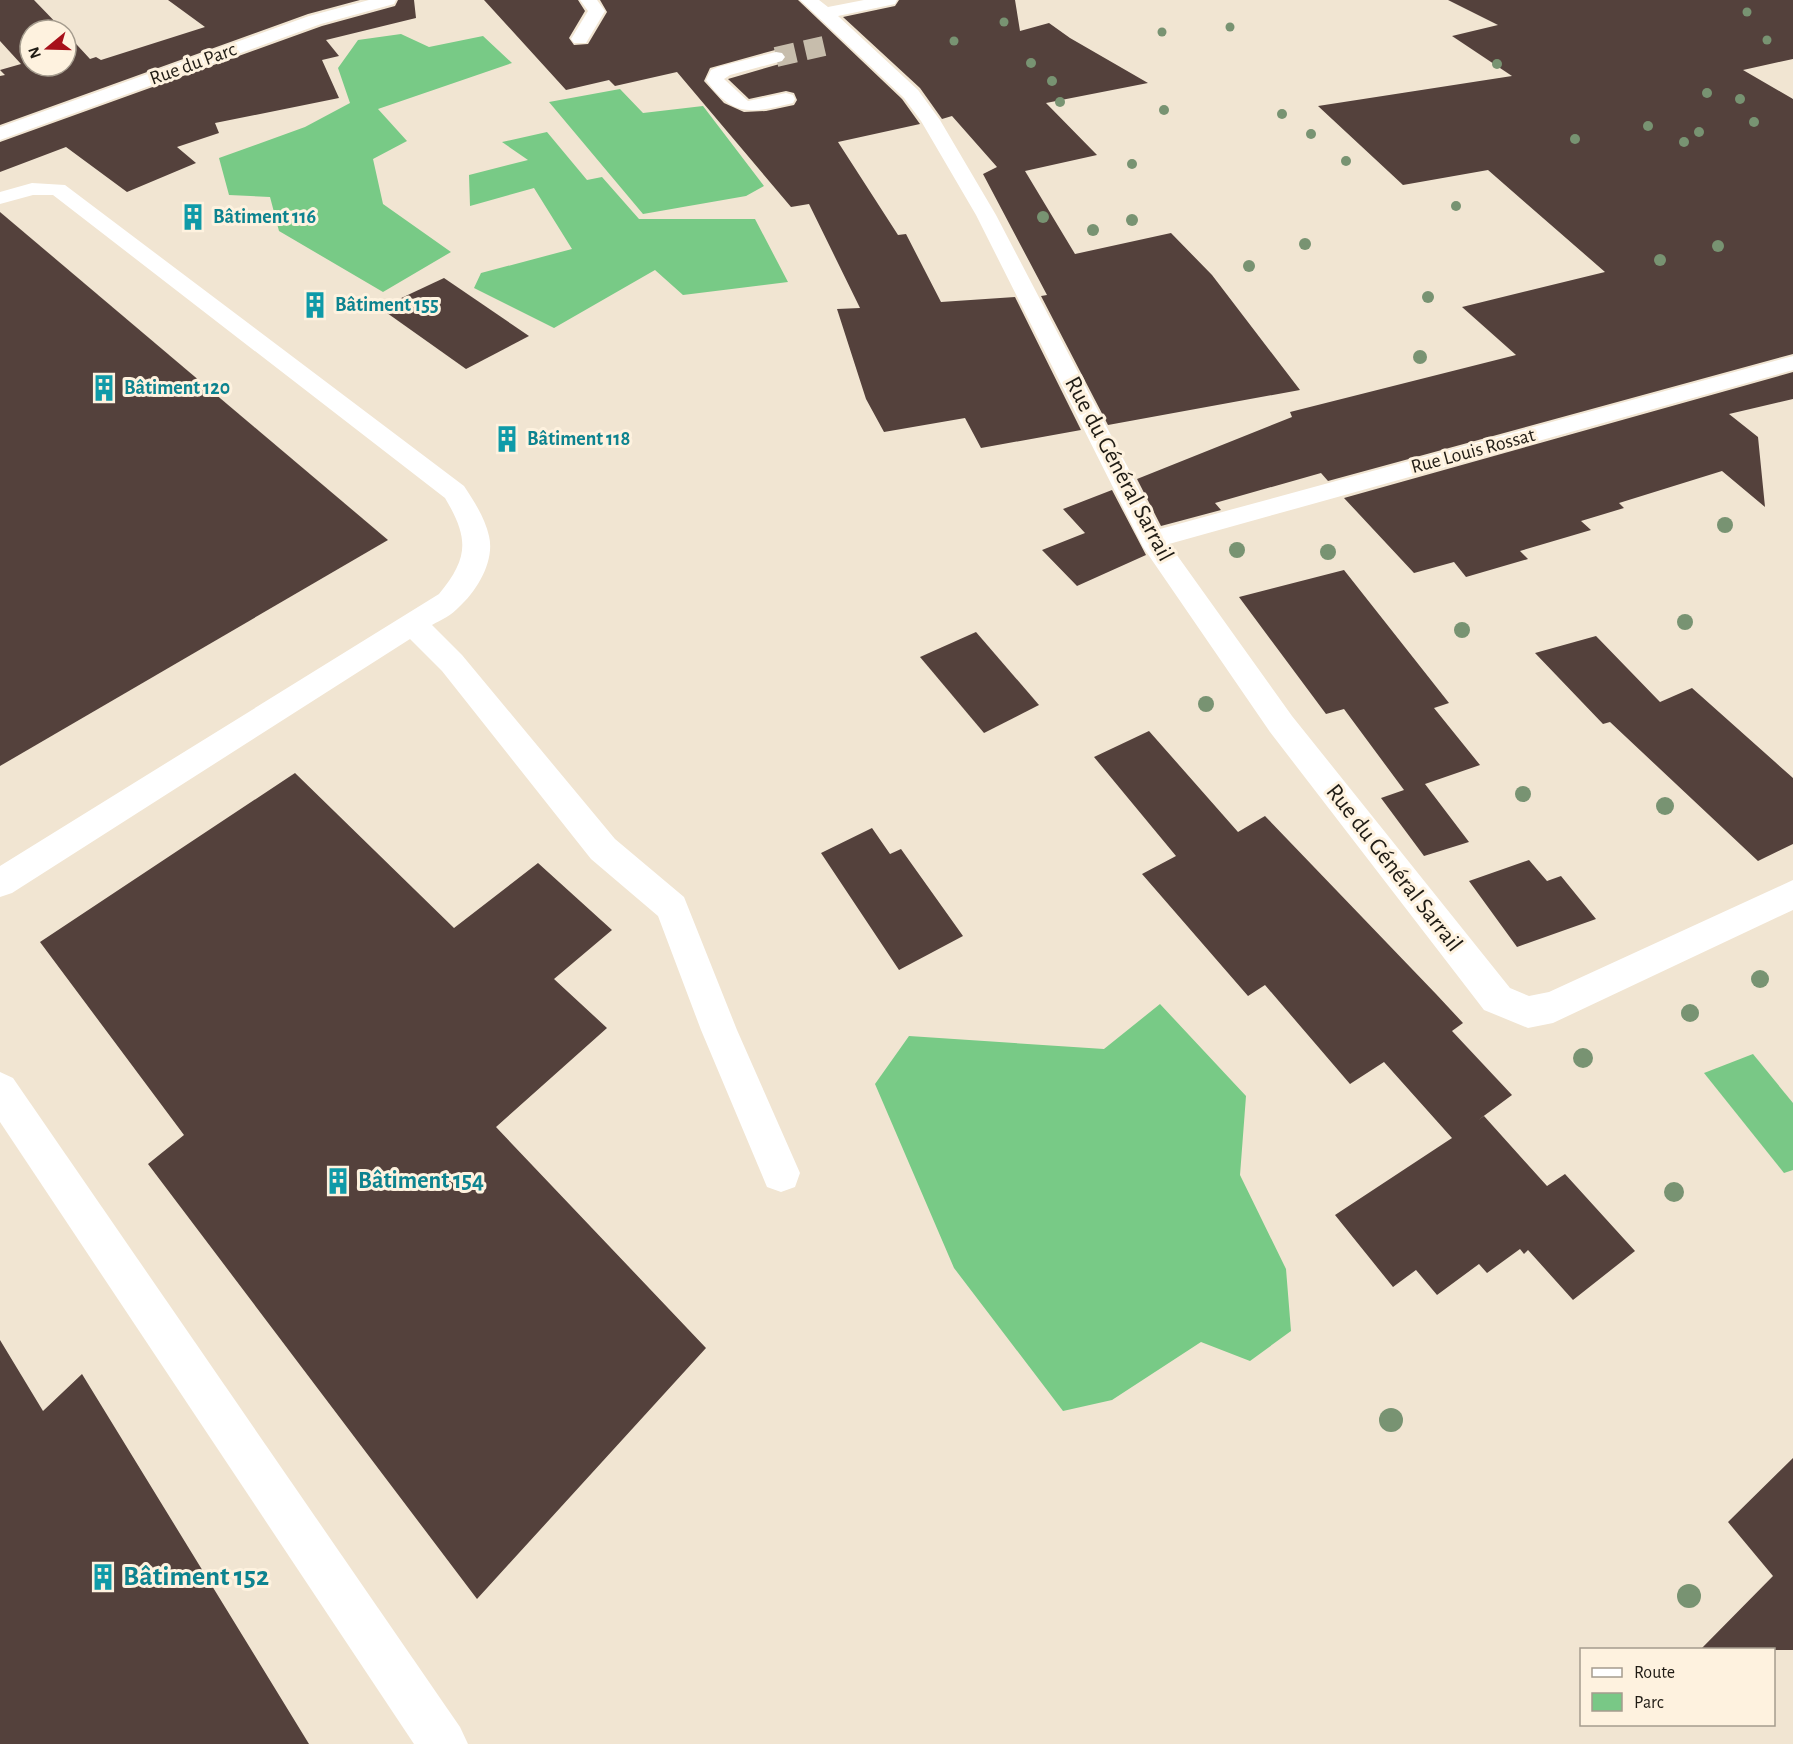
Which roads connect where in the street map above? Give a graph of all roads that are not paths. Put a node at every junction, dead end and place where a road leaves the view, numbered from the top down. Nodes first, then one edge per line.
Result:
1 (388, 0) edge
2 (588, 0) edge
3 (889, 0) edge
4 (816, 6) edge
5 (580, 39) dead end
6 (776, 57) tunnel mouth
7 (786, 99) dead end
8 (0, 134) edge
9 (0, 198) edge
10 (1793, 363) edge
11 (1152, 540) junction
12 (413, 624) junction
13 (0, 883) edge
14 (1793, 894) edge
15 (0, 1090) edge
16 (781, 1173) dead end
17 (443, 1744) edge

1 - 8 street, Rue du Parc
2 - 5 street
3 - 4 street
4 - 11 street, Rue du Général Sarrail
6 - 7 street
9 - 12 street
10 - 11 street, Rue Louis Rossat
11 - 14 street, Rue du Général Sarrail
12 - 13 street
12 - 16 street
15 - 17 street

